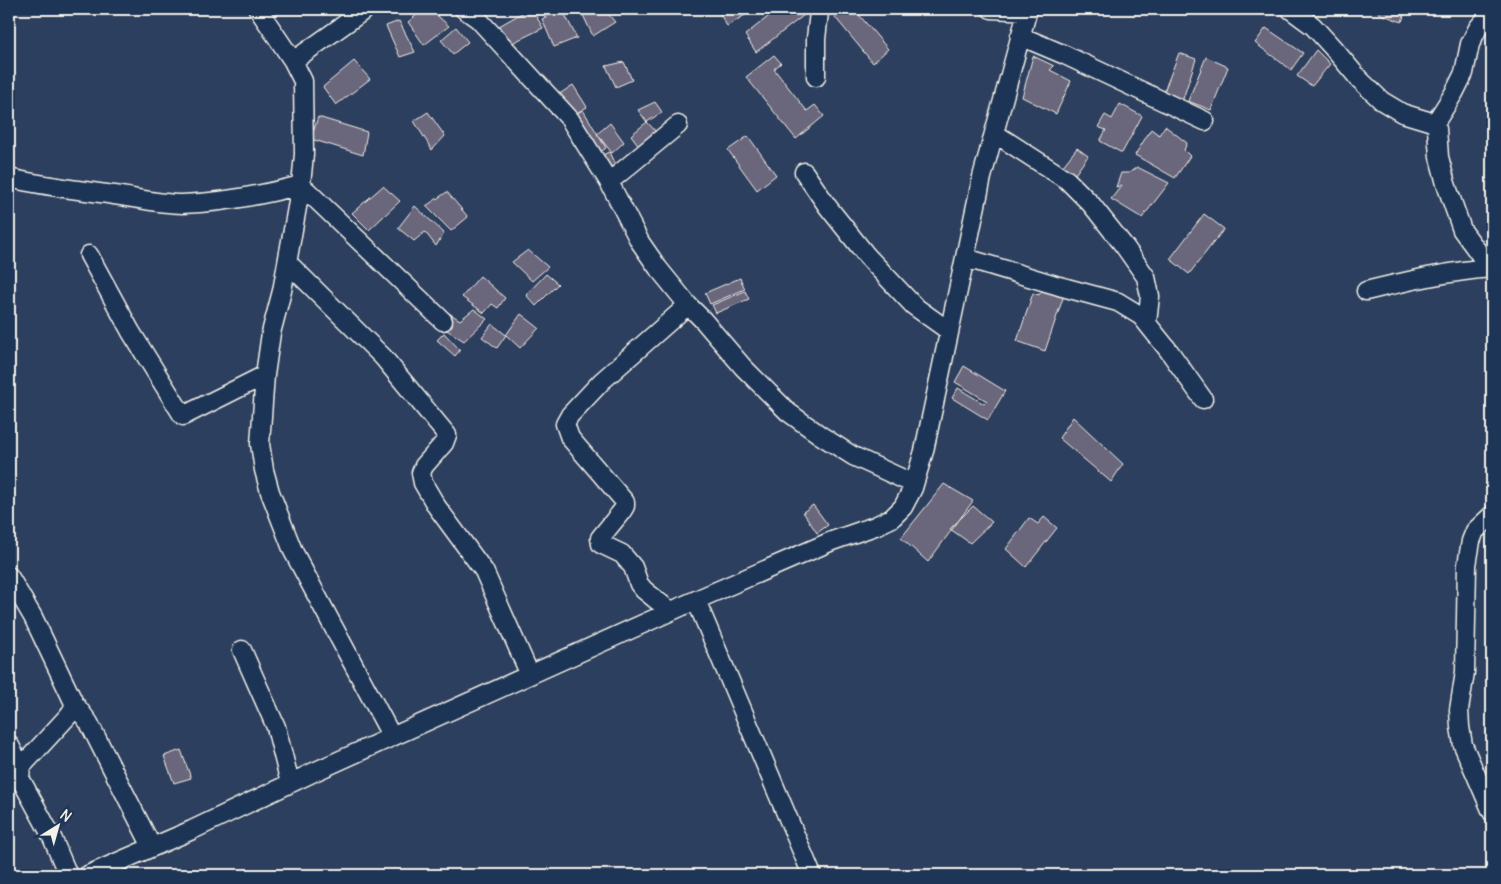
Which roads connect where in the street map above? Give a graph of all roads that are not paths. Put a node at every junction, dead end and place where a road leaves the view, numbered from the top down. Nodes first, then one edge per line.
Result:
1 (258, 9) edge
2 (366, 9) edge
3 (464, 9) edge
4 (821, 9) edge
5 (990, 9) edge
6 (1290, 9) edge
7 (1027, 10) edge
8 (1492, 12) edge
9 (1020, 36) junction
10 (292, 61) junction
11 (816, 77) dead end
12 (1205, 121) dead end
13 (1435, 123) junction
14 (678, 125) dead end
15 (994, 133) junction
16 (804, 172) dead end
17 (9, 178) edge
18 (609, 182) junction
19 (302, 185) junction
20 (89, 255) dead end
21 (966, 258) junction
22 (288, 263) junction
23 (1492, 268) edge
24 (1366, 291) dead end
25 (688, 305) junction
26 (443, 321) dead end
27 (1147, 323) junction
28 (949, 331) junction
29 (265, 375) junction
30 (1203, 399) dead end
31 (914, 484) junction
32 (1492, 516) edge
33 (9, 576) edge
34 (696, 600) junction
35 (670, 612) junction
36 (242, 650) dead end
37 (530, 675) junction
38 (74, 703) junction
39 (392, 737) junction
40 (9, 744) edge
41 (21, 767) junction
42 (290, 783) junction
43 (1492, 812) edge
44 (152, 847) junction
45 (68, 875) edge
46 (88, 875) edge
47 (812, 875) edge

1 - 10 street
2 - 10 street
3 - 18 street
4 - 11 street
5 - 7 street
6 - 13 street
7 - 9 street
8 - 13 street
9 - 12 street
9 - 15 street
10 - 19 street
13 - 23 street
14 - 18 street
15 - 21 street
15 - 27 street
16 - 28 street
17 - 19 street
18 - 25 street
19 - 22 street
19 - 26 street
20 - 29 street
21 - 27 street
21 - 28 street
22 - 29 street
22 - 37 street
23 - 24 street
25 - 31 street
25 - 35 street
27 - 30 street
28 - 31 street
29 - 39 street
31 - 34 street
32 - 43 street
33 - 38 street
34 - 35 street
34 - 47 street
35 - 37 street
36 - 42 street
37 - 39 street
38 - 41 street
38 - 44 street
39 - 42 street
40 - 41 street
41 - 45 street
42 - 44 street
44 - 46 street

